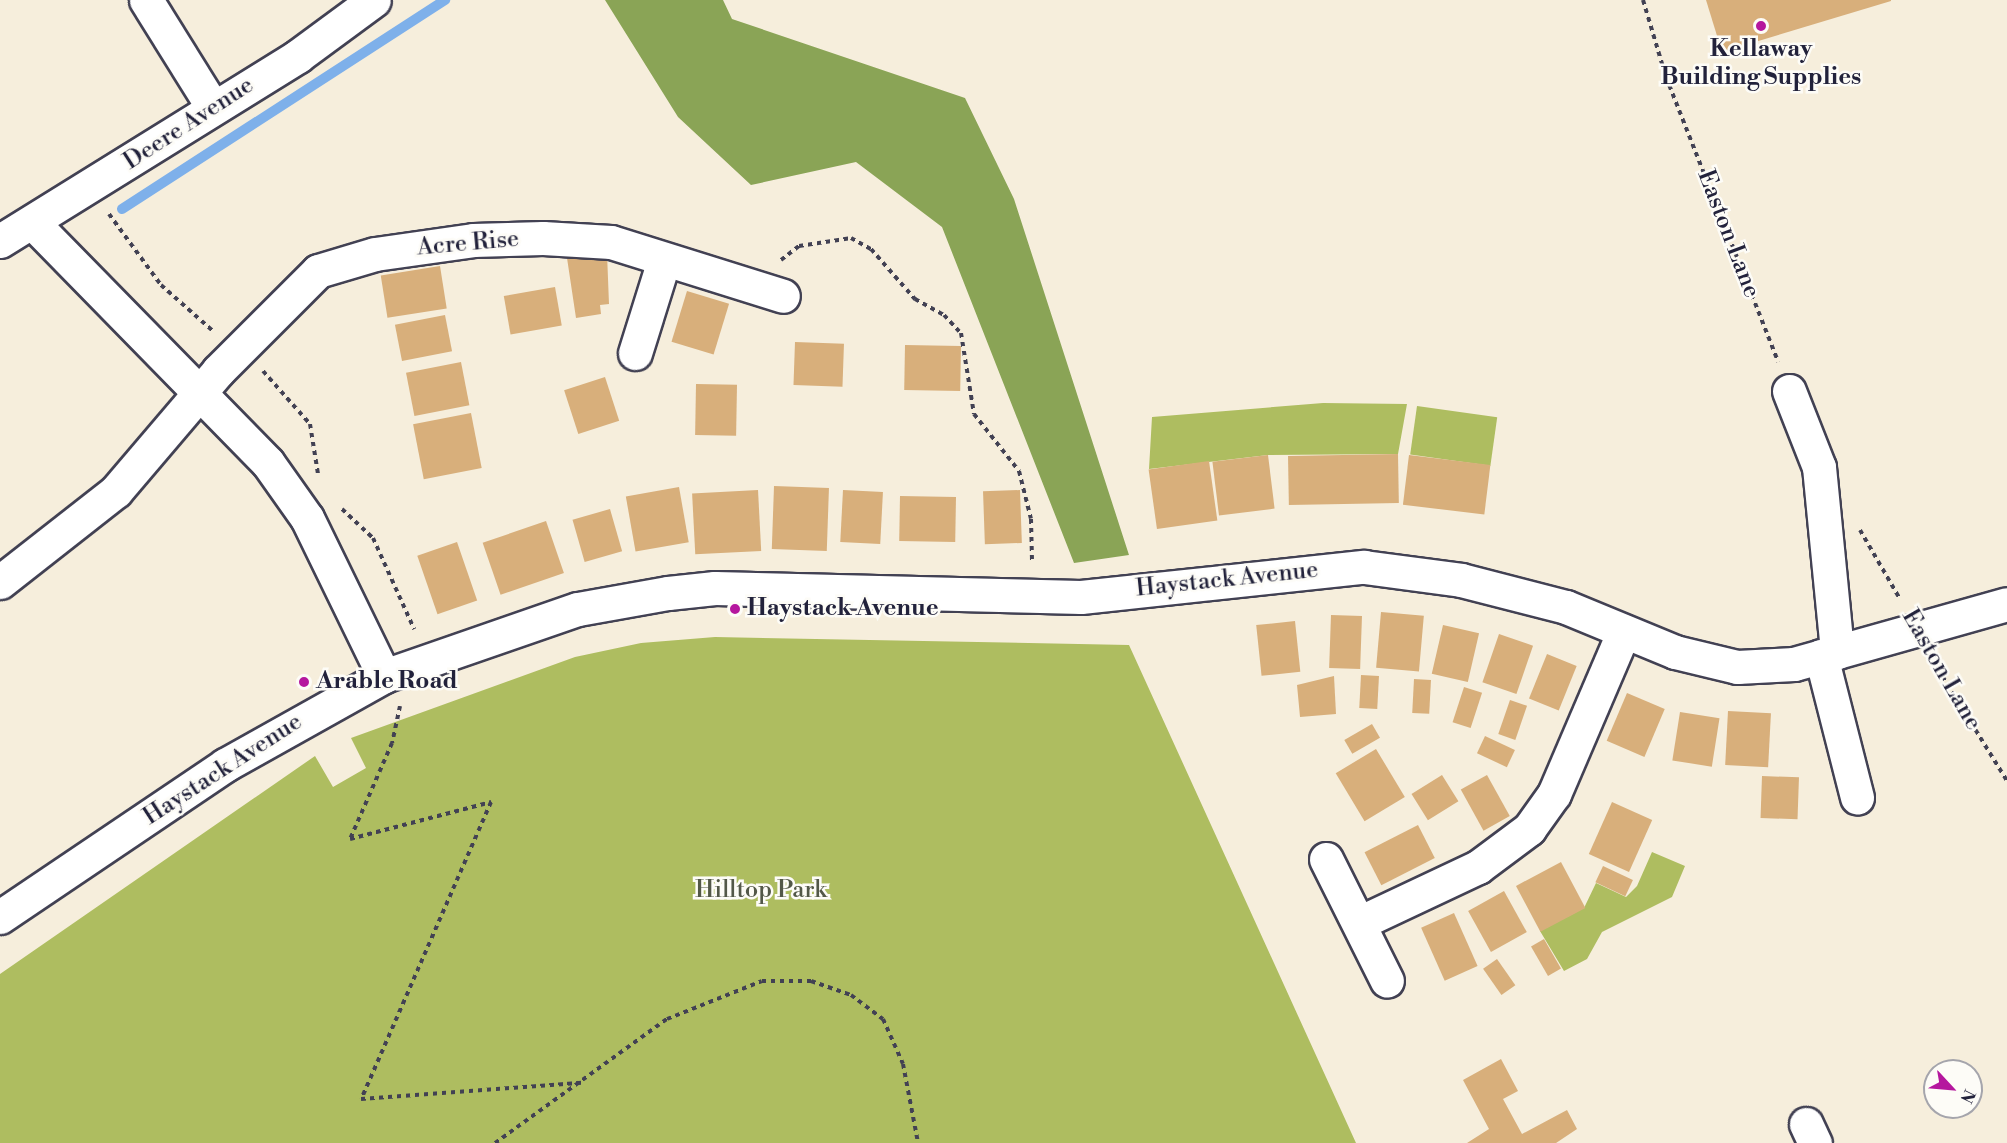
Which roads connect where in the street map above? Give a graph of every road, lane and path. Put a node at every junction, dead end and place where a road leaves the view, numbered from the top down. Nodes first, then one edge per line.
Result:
1 (147, 0) edge
2 (374, 0) edge
3 (1643, 0) edge
4 (213, 106) junction
5 (34, 224) junction
6 (0, 241) edge
7 (664, 260) junction
8 (769, 291) joint
9 (635, 353) dead end
10 (1789, 391) joint
11 (201, 394) junction
12 (1854, 519) dead end
13 (0, 582) edge
14 (1032, 595) junction
15 (2007, 604) edge
16 (1915, 627) junction
17 (1624, 631) junction
18 (1829, 654) junction
19 (384, 676) junction
20 (401, 705) dead end
21 (2007, 781) edge
22 (1857, 797) dead end
23 (1326, 859) dead end
24 (0, 918) edge
25 (1359, 923) junction
26 (1387, 981) dead end
27 (581, 1083) junction
28 (495, 1143) edge
29 (918, 1143) edge

1 - 4 street
2 - 4 street, Deere Avenue
3 - 10 path, Easton Lane
4 - 5 street, Deere Avenue
5 - 6 street, Deere Avenue
5 - 11 street
7 - 8 street, Acre Rise
7 - 9 street
7 - 11 street, Acre Rise
8 - 14 path
10 - 18 street
11 - 13 street, Acre Rise
11 - 19 street
12 - 16 path, Easton Lane
14 - 17 street, Haystack Avenue
14 - 19 street, Haystack Avenue
15 - 16 street, Haystack Avenue
16 - 18 street, Haystack Avenue
16 - 21 path, Easton Lane
17 - 18 street, Haystack Avenue
17 - 25 street
18 - 22 street
19 - 24 street, Haystack Avenue
20 - 27 path
23 - 25 street
25 - 26 street
27 - 28 path
27 - 29 path

